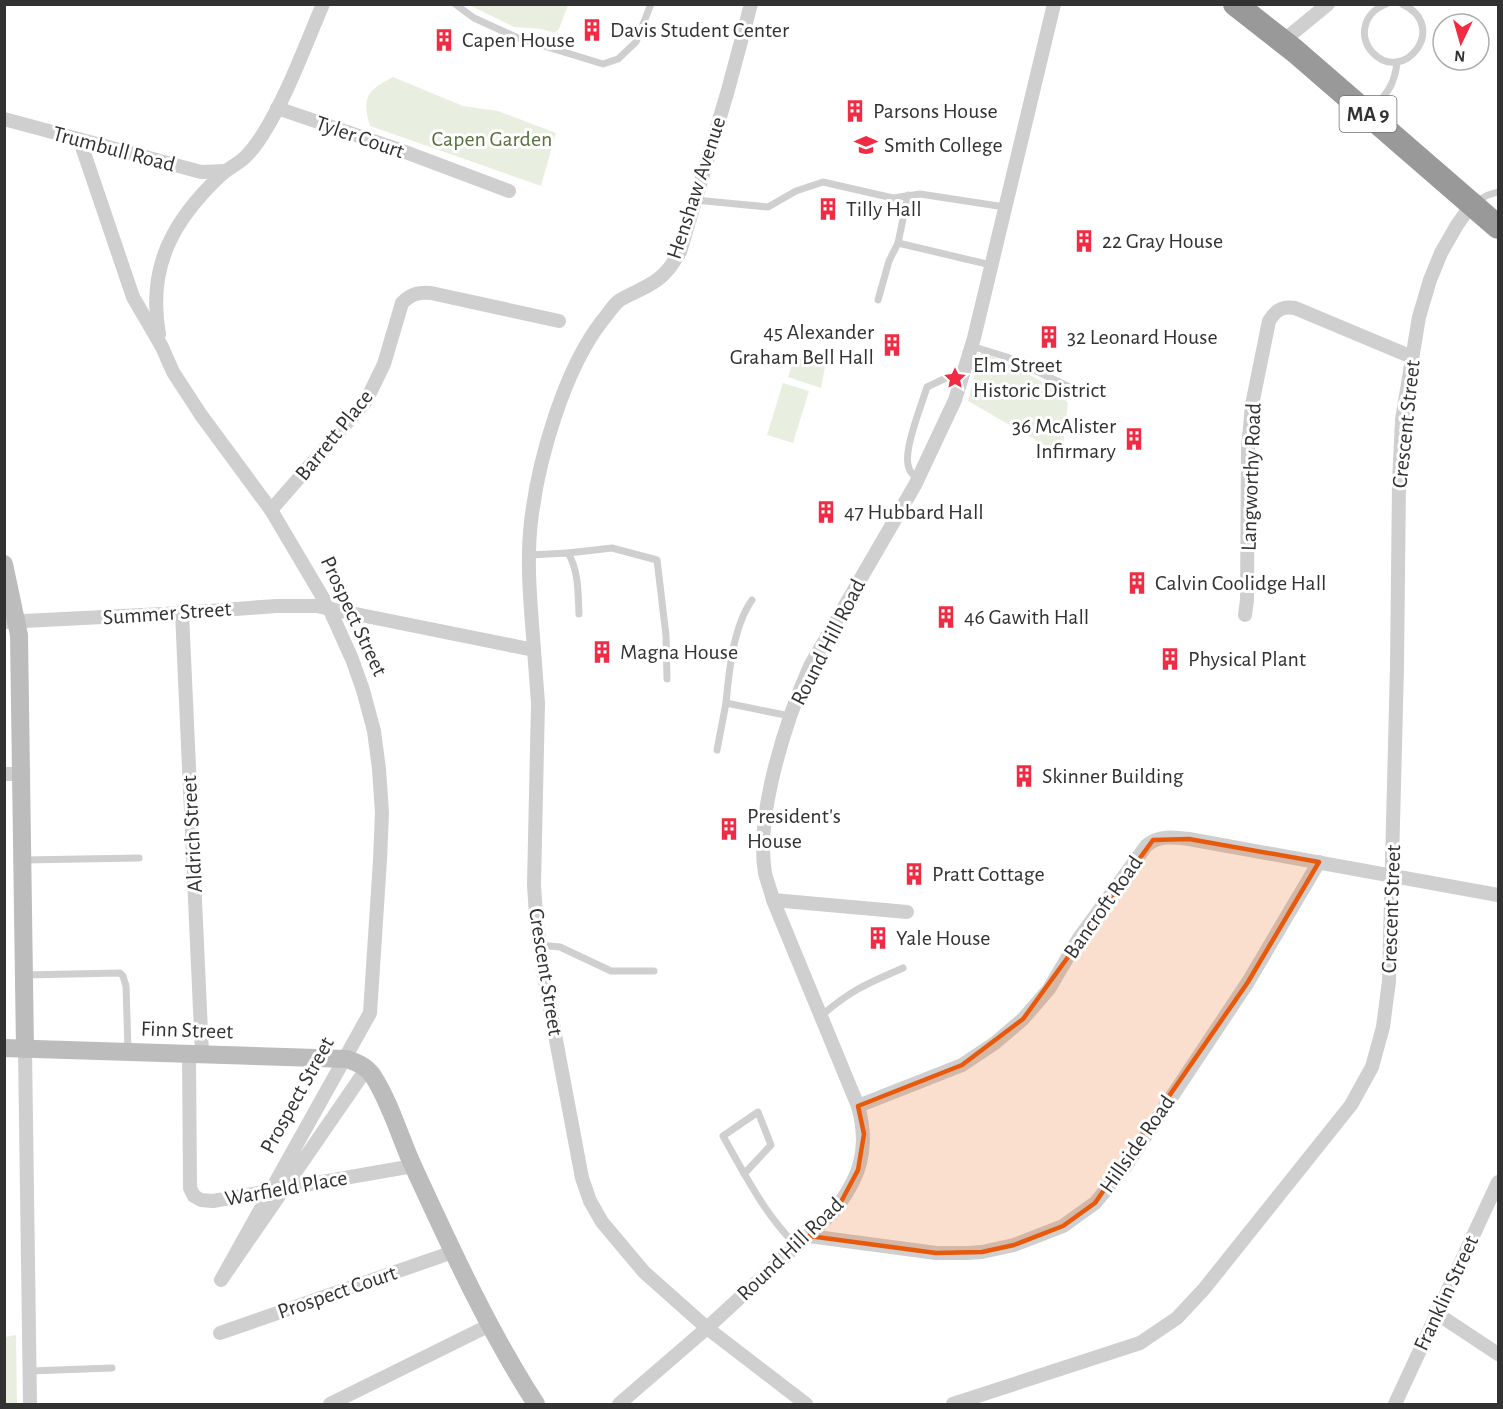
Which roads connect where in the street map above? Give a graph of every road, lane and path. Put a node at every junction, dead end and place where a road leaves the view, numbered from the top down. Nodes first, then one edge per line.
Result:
1 (323, 4) edge
2 (455, 4) edge
3 (651, 4) edge
4 (751, 4) edge
5 (1054, 4) edge
6 (1235, 4) edge
7 (1328, 4) edge
8 (1386, 4) edge
9 (1402, 4) edge
10 (1283, 41) junction
11 (1397, 62) junction
12 (277, 108) junction
13 (1370, 114) junction
14 (4, 119) edge
15 (80, 141) junction
16 (225, 171) junction
17 (509, 191) dead end
18 (1498, 192) edge
19 (908, 195) junction
20 (695, 200) junction
21 (1472, 204) junction
22 (1005, 207) junction
23 (1498, 227) edge
24 (898, 243) junction
25 (991, 265) junction
26 (878, 300) dead end
27 (559, 321) dead end
28 (971, 346) junction
29 (162, 347) junction
30 (1412, 357) junction
31 (962, 378) junction
32 (1078, 391) dead end
33 (919, 484) junction
34 (272, 510) junction
35 (568, 553) junction
36 (530, 555) junction
37 (4, 564) edge
38 (752, 600) dead end
39 (329, 608) junction
40 (182, 613) junction
41 (579, 614) dead end
42 (1245, 615) dead end
43 (11, 622) edge
44 (534, 650) junction
45 (668, 679) dead end
46 (726, 703) junction
47 (790, 716) junction
48 (717, 750) dead end
49 (13, 774) edge
50 (139, 858) dead end
51 (24, 860) junction
52 (1319, 862) junction
53 (1393, 874) junction
54 (1498, 895) edge
55 (773, 900) junction
56 (907, 912) dead end
57 (539, 945) junction
58 (903, 968) dead end
59 (654, 971) dead end
60 (24, 975) junction
61 (821, 1016) junction
62 (4, 1048) edge
63 (25, 1049) junction
64 (129, 1052) junction
65 (195, 1054) junction
66 (367, 1068) junction
67 (858, 1106) junction
68 (413, 1166) junction
69 (744, 1174) junction
70 (1498, 1182) edge
71 (808, 1236) junction
72 (797, 1246) junction
73 (453, 1252) junction
74 (1436, 1313) junction
75 (490, 1325) junction
76 (707, 1328) junction
77 (220, 1333) dead end
78 (1498, 1354) edge
79 (112, 1368) dead end
80 (30, 1371) junction
81 (30, 1404) edge
82 (330, 1404) edge
83 (536, 1404) edge
84 (619, 1404) edge
85 (806, 1404) edge
86 (954, 1404) edge
87 (1395, 1404) edge

1 - 12 street, Prospect Street
2 - 3 lane
4 - 20 street, Henshaw Avenue
5 - 22 street, Round Hill Road
6 - 10 highway, MA 9
7 - 10 street
8 - 11 lane
9 - 11 lane
10 - 13 highway, MA 9
11 - 13 lane
12 - 16 street, Prospect Street
12 - 17 street, Tyler Court
13 - 21 highway, MA 9
14 - 15 street, Trumbull Road
15 - 16 street, Trumbull Road
15 - 29 street, Prospect Street
16 - 29 street, Prospect Street
18 - 21 lane
19 - 20 lane
19 - 22 lane
19 - 24 lane
20 - 36 street, Henshaw Avenue
21 - 23 highway, MA 9
21 - 30 street, Crescent Street
22 - 25 street, Round Hill Road
24 - 25 lane
24 - 26 lane
25 - 28 street, Round Hill Road
27 - 34 street, Barrett Place
28 - 31 street, Round Hill Road
28 - 32 lane
29 - 34 street, Prospect Street
30 - 42 street, Langworthy Road
30 - 53 street, Crescent Street
31 - 33 street, Round Hill Road
31 - 33 lane
33 - 47 street, Round Hill Road
34 - 39 street, Prospect Street
35 - 36 lane
35 - 41 lane
35 - 45 lane
36 - 44 street, Henshaw Avenue
37 - 43 main road
38 - 46 lane
39 - 40 street, Summer Street
39 - 44 street
39 - 66 street, Prospect Street
40 - 43 street, Summer Street
40 - 65 street, Aldrich Street
43 - 49 main road
44 - 57 street, Crescent Street
46 - 47 lane
46 - 48 lane
47 - 55 street, Round Hill Road
49 - 51 main road
50 - 51 lane
51 - 60 main road
52 - 53 street, Bancroft Road
52 - 67 street, Bancroft Road
52 - 71 street, Hillside Road
53 - 54 street, Bancroft Road
53 - 86 street, Crescent Street
55 - 56 street
55 - 61 street, Round Hill Road
57 - 59 lane
57 - 76 street, Crescent Street
58 - 61 lane
60 - 63 main road
60 - 64 lane
61 - 67 street, Round Hill Road
62 - 63 main road, Finn Street
63 - 64 main road, Finn Street
63 - 80 street
64 - 65 main road, Finn Street
65 - 66 main road, Finn Street
65 - 68 street, Warfield Place
66 - 68 main road
67 - 71 street, Round Hill Road
68 - 73 main road
69 - 69 lane
69 - 72 lane
70 - 74 street, Franklin Street
71 - 72 street, Round Hill Road
72 - 76 street, Round Hill Road
73 - 75 main road
73 - 77 street, Prospect Court
74 - 78 street
74 - 87 street, Franklin Street
75 - 82 street
75 - 83 main road
76 - 84 street, Round Hill Road
76 - 85 street, Crescent Street
79 - 80 lane
80 - 81 street

